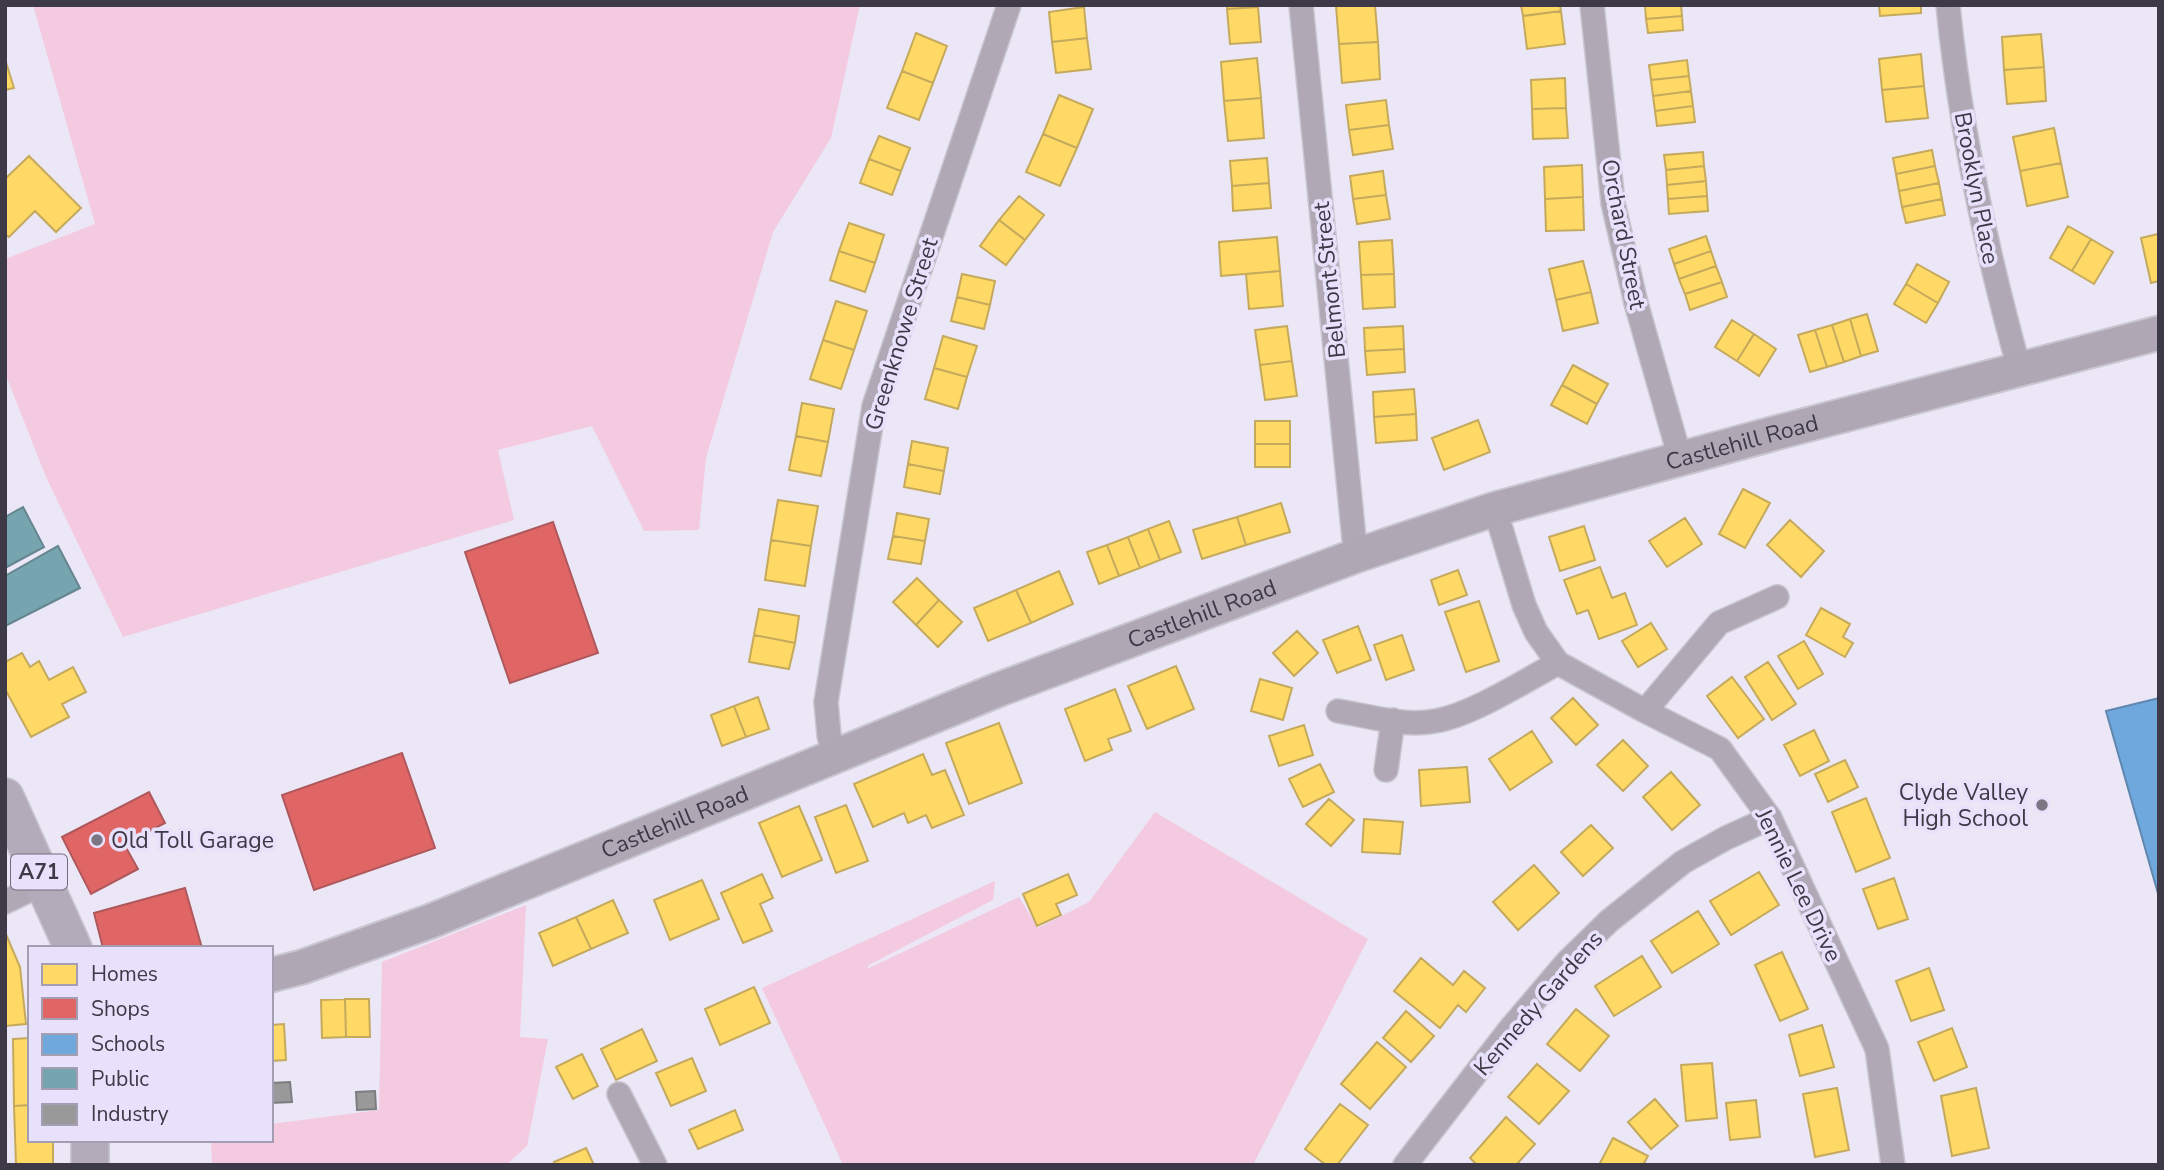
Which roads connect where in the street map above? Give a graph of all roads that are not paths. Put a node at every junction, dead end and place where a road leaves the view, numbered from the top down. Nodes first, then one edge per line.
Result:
1 (1009, 5) edge
2 (1301, 5) edge
3 (1592, 5) edge
4 (1948, 5) edge
5 (2159, 333) edge
6 (2019, 369) junction
7 (1680, 458) junction
8 (1495, 509) junction
9 (1358, 555) junction
10 (1777, 597) dead end
11 (1558, 663) junction
12 (1338, 711) dead end
13 (1645, 711) junction
14 (1393, 720) junction
15 (834, 756) junction
16 (1386, 770) dead end
17 (5, 797) edge
18 (1770, 818) junction
19 (44, 883) junction
20 (5, 902) edge
21 (73, 946) edge
22 (273, 974) edge
23 (619, 1094) dead end
24 (90, 1142) edge
25 (90, 1165) edge
26 (655, 1165) edge
27 (1405, 1165) edge
28 (1893, 1165) edge

1 - 15 street, Greenknowe Street
2 - 9 street, Belmont Street
3 - 7 street, Orchard Street
4 - 6 street, Brooklyn Place
5 - 6 main road, Castlehill Road
6 - 7 main road, Castlehill Road
7 - 8 main road, Castlehill Road
8 - 9 main road, Castlehill Road
8 - 11 street, Jennie Lee Drive
9 - 15 main road, Castlehill Road
10 - 13 street
11 - 13 street, Jennie Lee Drive
11 - 14 street
12 - 14 street
13 - 18 street, Jennie Lee Drive
14 - 16 street
15 - 22 main road, Castlehill Road
17 - 19 main road, A71
18 - 27 street, Kennedy Gardens
18 - 28 street, Jennie Lee Drive
19 - 20 street
19 - 21 main road, A71
23 - 26 street
24 - 25 main road

